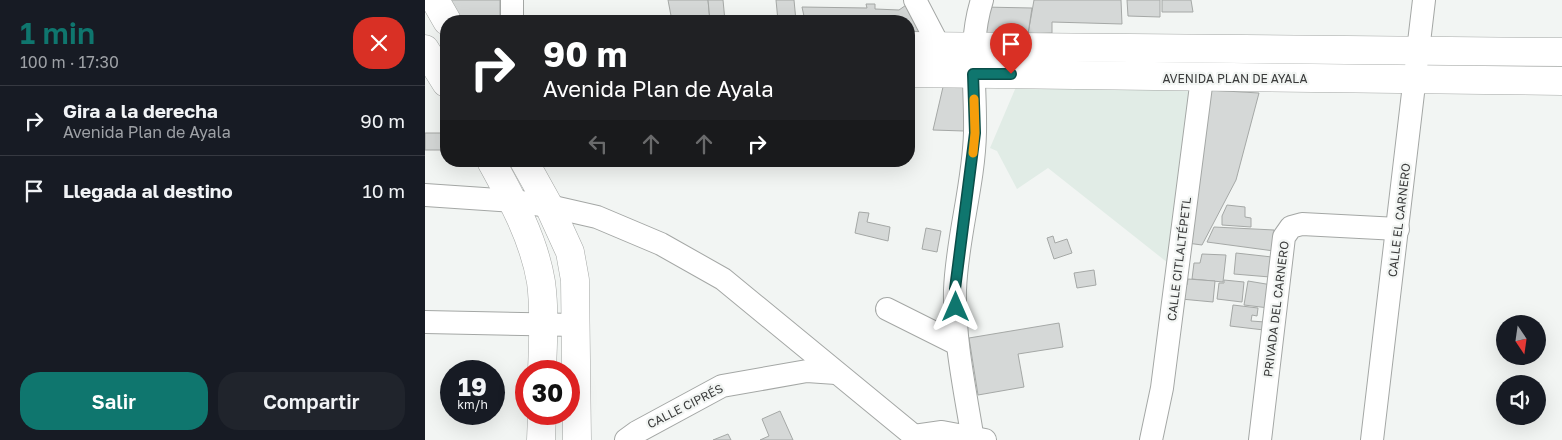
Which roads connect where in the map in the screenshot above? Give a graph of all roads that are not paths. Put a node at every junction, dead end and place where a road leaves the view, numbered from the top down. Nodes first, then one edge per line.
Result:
1 (435, 0) edge
2 (512, 0) edge
3 (915, 0) edge
4 (982, 0) edge
5 (1424, 0) edge
6 (444, 15) edge
7 (512, 15) edge
8 (915, 46) edge
9 (939, 46) junction
10 (972, 46) junction
11 (1420, 51) junction
12 (1562, 52) edge
13 (915, 74) edge
14 (940, 74) junction
15 (973, 74) junction
16 (1203, 78) junction
17 (1416, 78) junction
18 (1562, 81) edge
19 (494, 167) edge
20 (527, 167) edge
21 (425, 195) edge
22 (513, 201) junction
23 (549, 206) junction
24 (1398, 229) junction
25 (887, 309) dead end
26 (425, 322) edge
27 (543, 324) junction
28 (577, 325) junction
29 (957, 344) junction
30 (542, 360) edge
31 (836, 373) junction
32 (542, 425) edge
33 (916, 438) edge
34 (977, 439) edge
35 (541, 440) edge
36 (577, 440) edge
37 (627, 440) edge
38 (1151, 440) edge
39 (1260, 440) edge
40 (1372, 440) edge

1 - 6 main road
2 - 7 street
3 - 9 street
4 - 10 street
5 - 11 street, CALLE EL CARNERO
8 - 9 main road
9 - 10 main road
9 - 14 street
10 - 11 main road
10 - 15 street
11 - 12 main road
11 - 17 street, CALLE EL CARNERO
13 - 14 main road, AVENIDA PLAN DE AYALA
14 - 15 main road, AVENIDA PLAN DE AYALA
15 - 16 main road, AVENIDA PLAN DE AYALA
15 - 29 street
16 - 17 main road, AVENIDA PLAN DE AYALA
16 - 38 street, CALLE CITLALTÉPETL
17 - 18 main road, AVENIDA PLAN DE AYALA
17 - 24 street, CALLE EL CARNERO
19 - 22 main road
20 - 23 main road
21 - 22 street
22 - 23 street
22 - 27 main road
23 - 28 main road
23 - 31 street
24 - 39 street, PRIVADA DEL CARNERO
24 - 40 street, CALLE EL CARNERO
25 - 29 street
26 - 27 street
27 - 28 street
27 - 30 main road
28 - 36 main road
29 - 34 street
31 - 33 street
31 - 37 street, CALLE CIPRÉS
32 - 35 main road
33 - 34 street

